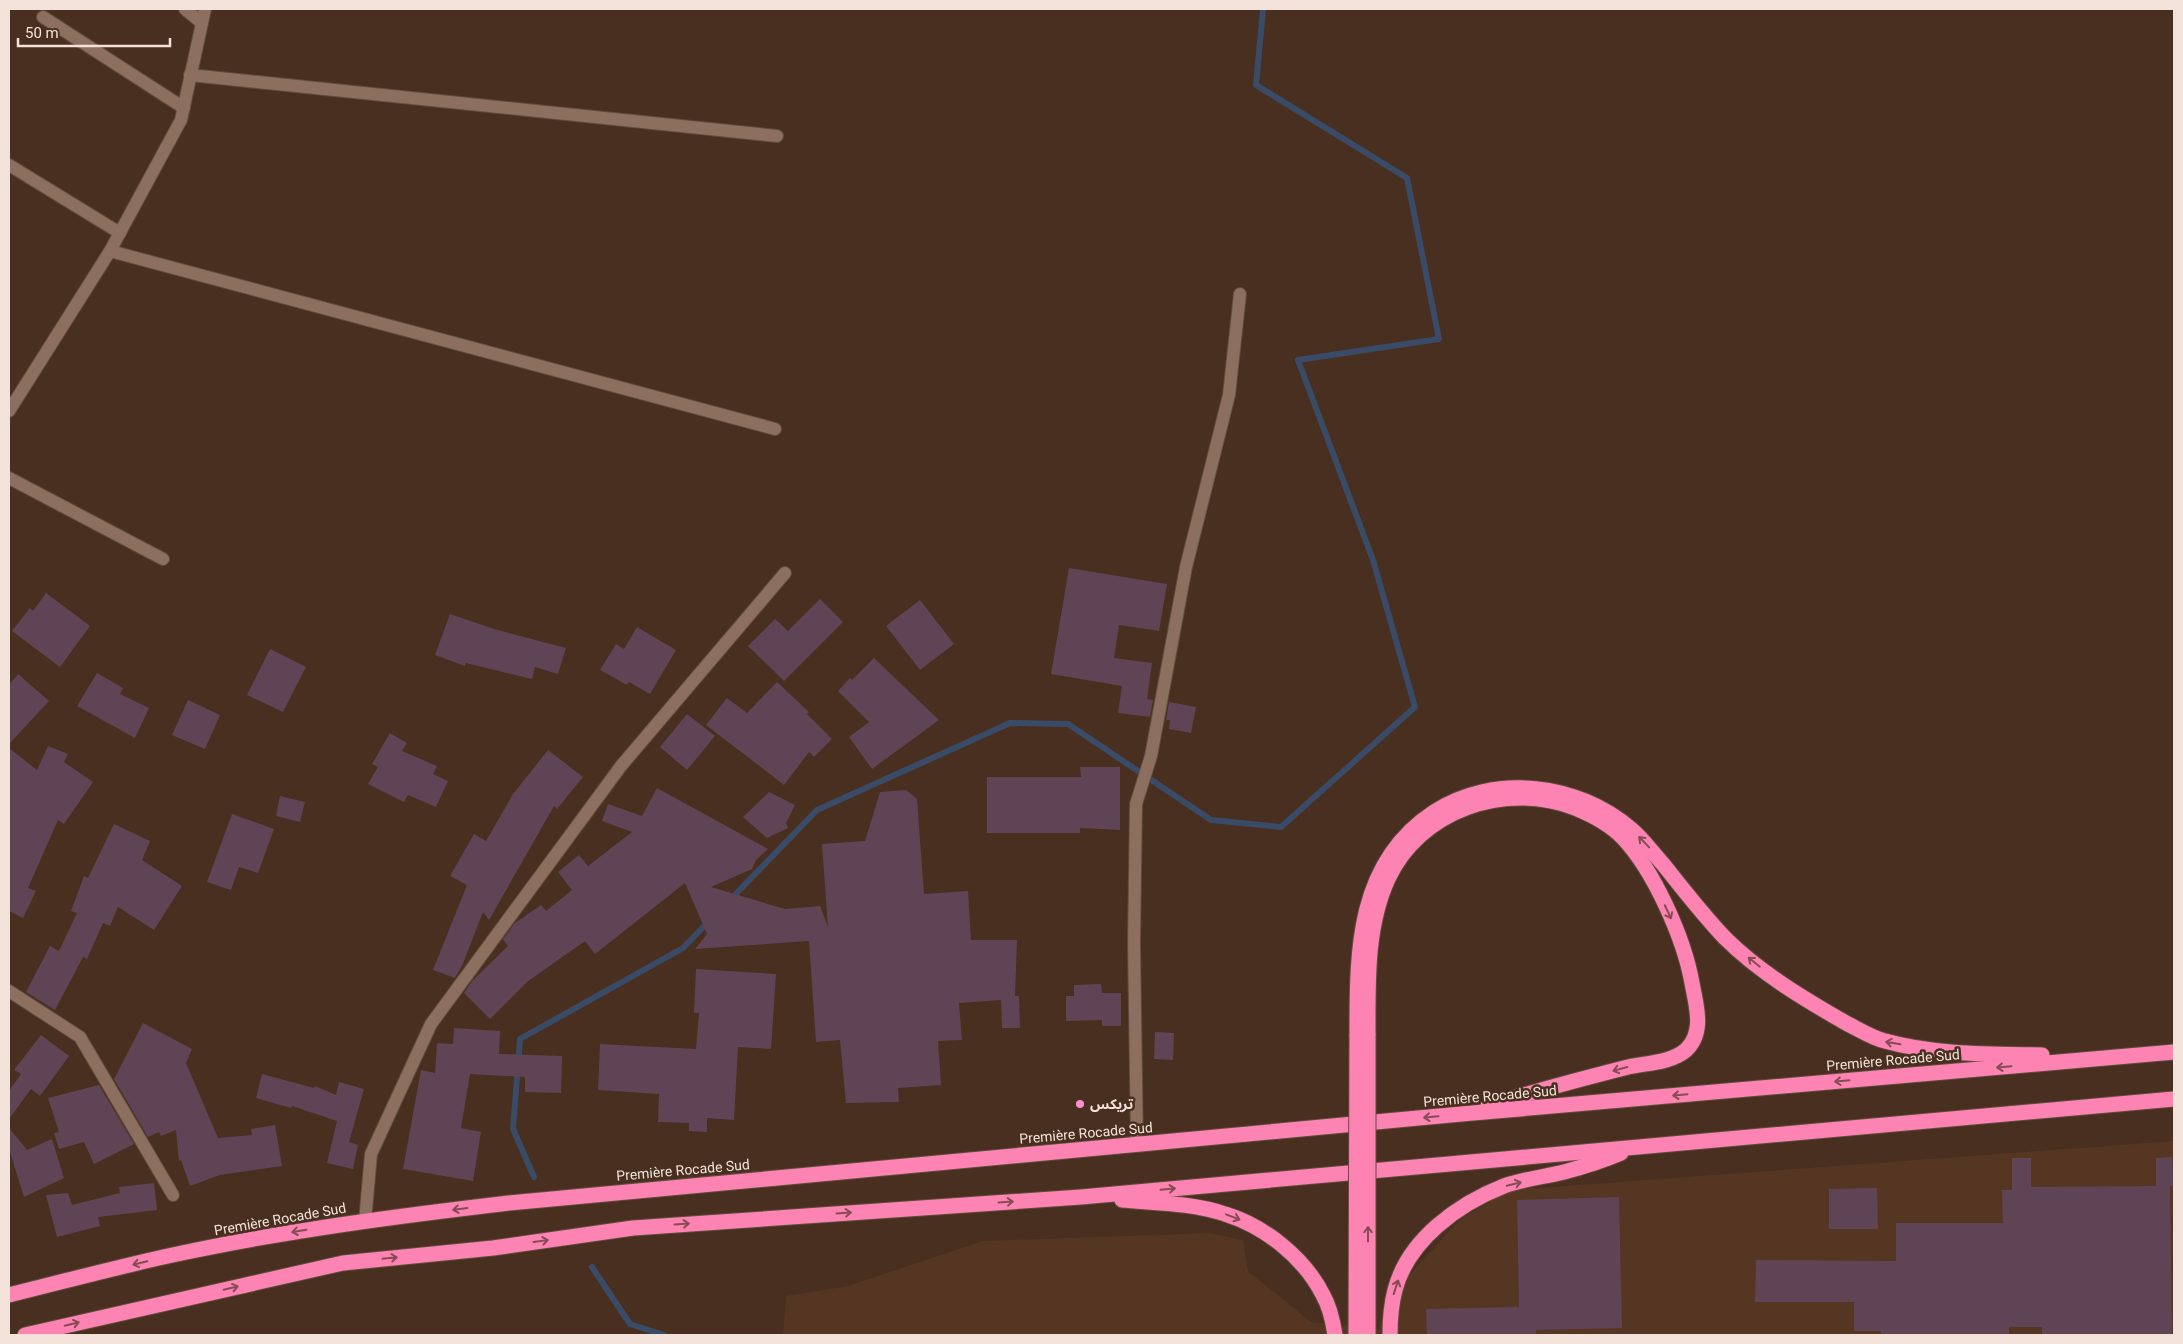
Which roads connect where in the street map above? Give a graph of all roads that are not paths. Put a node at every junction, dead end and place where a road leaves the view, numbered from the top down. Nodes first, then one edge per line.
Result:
1 (185, 9) edge
2 (205, 9) edge
3 (43, 17) dead end
4 (202, 23) junction
5 (190, 75) junction
6 (184, 108) junction
7 (777, 136) dead end
8 (9, 165) edge
9 (120, 233) junction
10 (110, 251) junction
11 (1240, 294) dead end
12 (9, 411) edge
13 (776, 430) dead end
14 (9, 478) edge
15 (163, 559) dead end
16 (785, 573) dead end
17 (9, 990) edge
18 (1363, 1035) junction
19 (2174, 1052) edge
20 (2116, 1057) junction
21 (2174, 1098) edge
22 (1461, 1114) junction
23 (1137, 1145) junction
24 (1638, 1147) junction
25 (173, 1195) dead end
26 (1081, 1197) junction
27 (364, 1221) junction
28 (9, 1295) edge
29 (25, 1335) edge
30 (1335, 1335) edge
31 (1356, 1335) edge
32 (1368, 1335) edge
33 (1390, 1335) edge

1 - 4 street
2 - 4 street
3 - 6 street
4 - 5 street
5 - 6 street
5 - 7 street
6 - 9 street
8 - 9 street
9 - 10 street
10 - 12 street
10 - 13 street
11 - 23 street
14 - 15 street
16 - 27 street
17 - 25 street
20 -> 18 highway
18 -> 22 highway
18 - 31 highway, bridge
32 -> 18 highway, bridge
19 - 20 highway, Première Rocade Sud
20 -> 22 highway, Première Rocade Sud
21 - 24 highway
22 -> 23 highway, Première Rocade Sud
23 -> 27 highway, Première Rocade Sud
26 -> 24 highway
33 -> 24 highway
29 -> 26 highway
26 -> 30 highway
27 -> 28 highway, Première Rocade Sud

